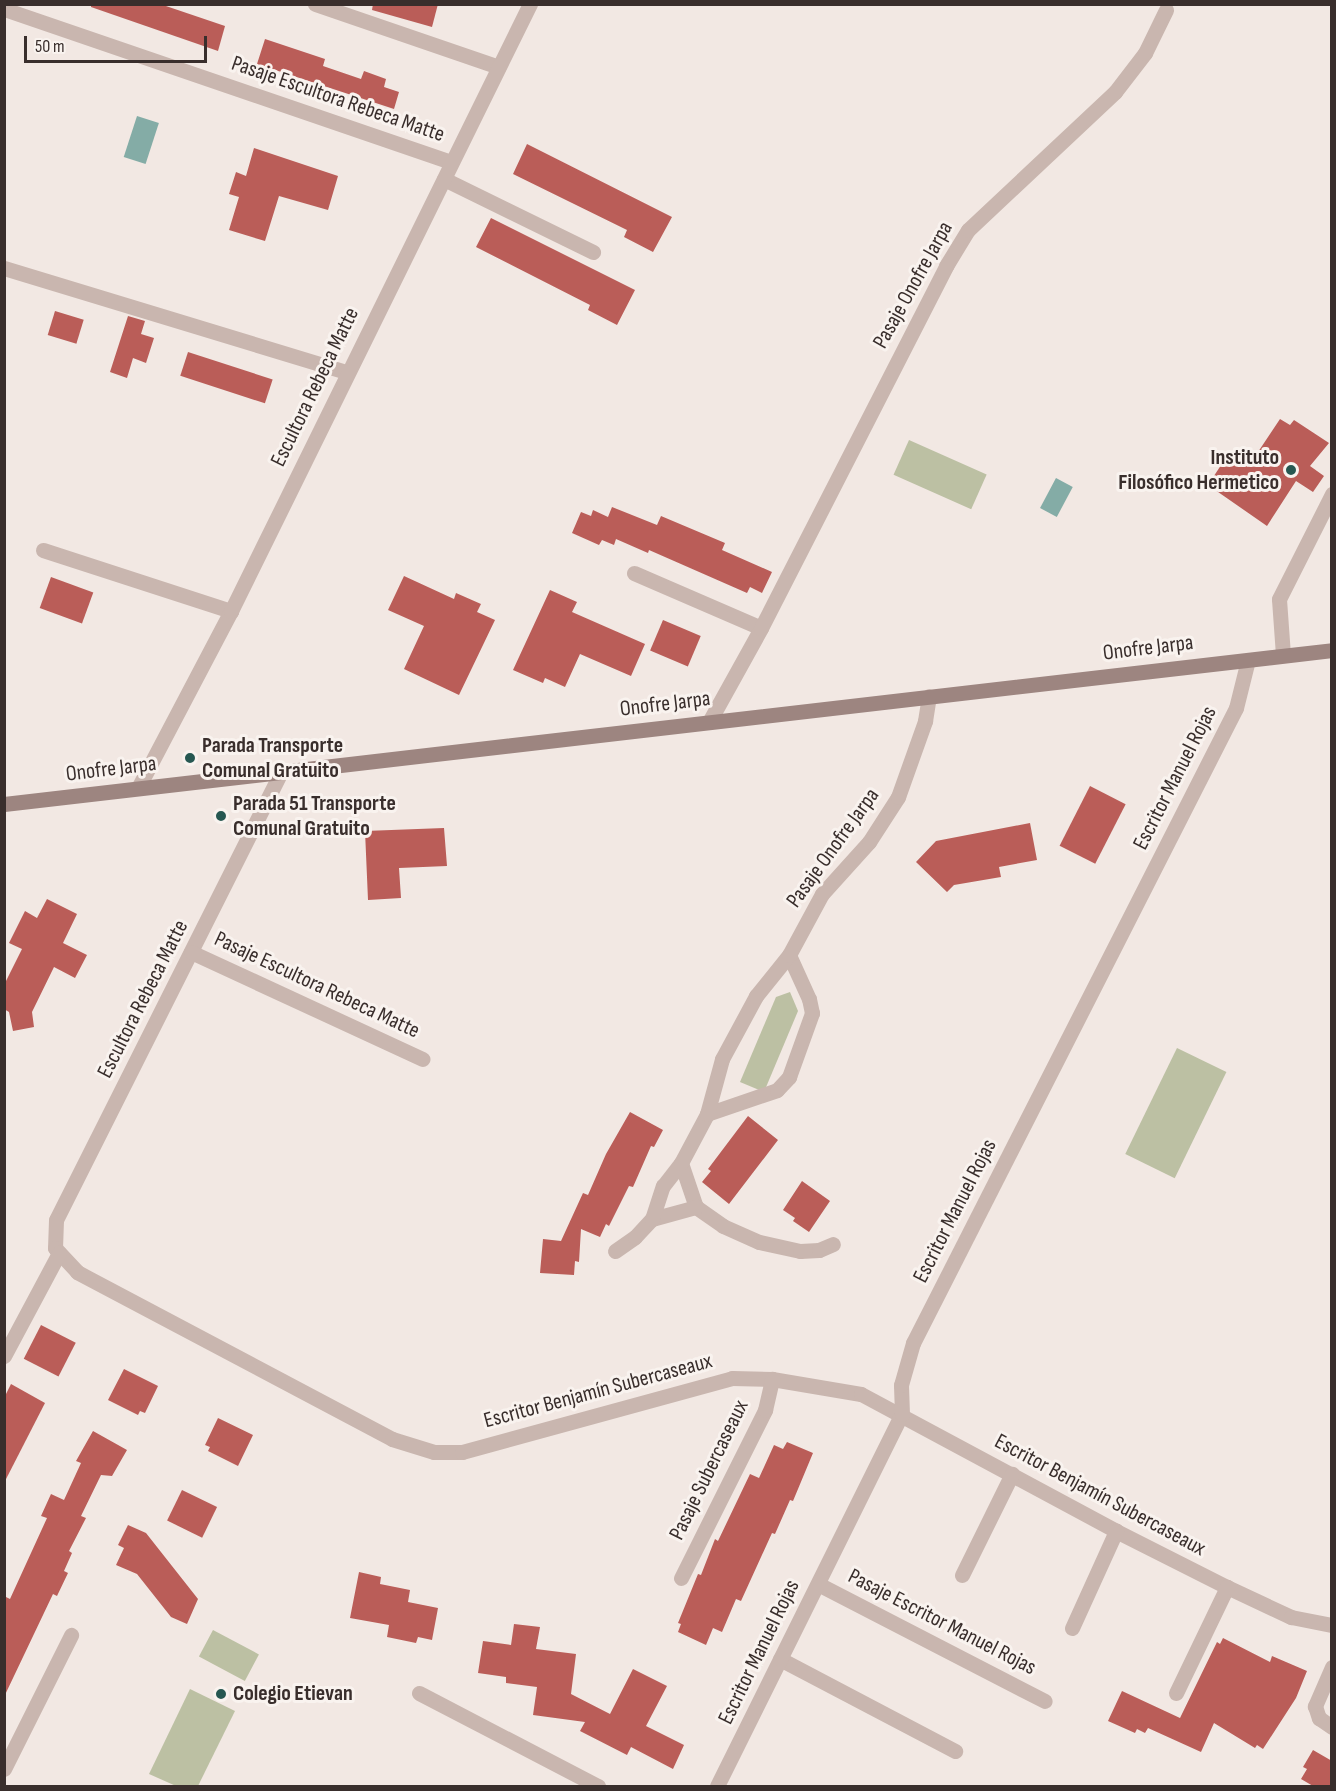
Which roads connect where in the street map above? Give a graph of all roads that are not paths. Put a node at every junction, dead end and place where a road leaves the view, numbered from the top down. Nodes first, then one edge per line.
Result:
1 (315, 4) edge
2 (524, 6) edge
3 (4, 9) edge
4 (1167, 10) dead end
5 (499, 67) junction
6 (452, 162) junction
7 (444, 179) junction
8 (593, 252) dead end
9 (4, 268) edge
10 (347, 372) junction
11 (1332, 494) edge
12 (43, 550) dead end
13 (634, 573) dead end
14 (231, 611) junction
15 (761, 628) junction
16 (1332, 650) edge
17 (1283, 655) junction
18 (1248, 660) junction
19 (929, 696) junction
20 (709, 722) junction
21 (281, 772) junction
22 (138, 788) junction
23 (4, 804) edge
24 (191, 952) junction
25 (789, 955) junction
26 (423, 1059) dead end
27 (707, 1114) junction
28 (681, 1163) junction
29 (696, 1207) junction
30 (652, 1219) junction
31 (833, 1244) dead end
32 (57, 1250) junction
33 (615, 1251) dead end
34 (4, 1356) edge
35 (772, 1379) junction
36 (902, 1414) junction
37 (1012, 1474) junction
38 (1116, 1531) junction
39 (962, 1575) dead end
40 (681, 1578) dead end
41 (818, 1584) junction
42 (1227, 1587) junction
43 (1332, 1625) edge
44 (1072, 1629) dead end
45 (71, 1635) dead end
46 (780, 1659) junction
47 (1332, 1667) edge
48 (1176, 1693) dead end
49 (419, 1694) dead end
50 (1045, 1701) dead end
51 (1332, 1727) edge
52 (955, 1751) dead end
53 (4, 1769) edge
54 (598, 1786) edge
55 (717, 1786) edge

1 - 5 street
2 - 5 street, Escultora Rebeca Matte
3 - 6 street, Pasaje Escultora Rebeca Matte
4 - 15 street, Pasaje Onofre Jarpa
5 - 6 street, Escultora Rebeca Matte
6 - 7 street, Escultora Rebeca Matte
7 - 8 street, Pasaje Escultora Rebeca Matte
7 - 10 street, Escultora Rebeca Matte
9 - 10 street
10 - 14 street, Escultora Rebeca Matte
11 - 17 street
12 - 14 street
13 - 15 street
14 - 22 street, Escultora Rebeca Matte
15 - 20 street, Pasaje Onofre Jarpa
16 - 17 street, Onofre Jarpa
17 - 18 street, Onofre Jarpa
18 - 19 street, Onofre Jarpa
18 - 36 street, Escritor Manuel Rojas
19 - 20 street, Onofre Jarpa
19 - 25 street, Pasaje Onofre Jarpa
20 - 21 street, Onofre Jarpa
21 - 22 street, Onofre Jarpa
21 - 24 street, Escultora Rebeca Matte
22 - 23 street, Onofre Jarpa
24 - 26 street, Pasaje Escultora Rebeca Matte
24 - 32 street, Escultora Rebeca Matte
25 - 27 street, Pasaje Onofre Jarpa
25 - 27 street
27 - 28 street, Pasaje Onofre Jarpa
28 - 29 street
28 - 30 street, Pasaje Onofre Jarpa
29 - 30 street, Pasaje Onofre Jarpa
29 - 31 street
30 - 33 street, Pasaje Onofre Jarpa
32 - 34 street
32 - 35 street, Escritor Benjamín Subercaseaux
35 - 36 street, Escritor Benjamín Subercaseaux
35 - 40 street, Pasaje Subercaseaux
36 - 37 street, Escritor Benjamín Subercaseaux
36 - 41 street, Escritor Manuel Rojas
37 - 38 street, Escritor Benjamín Subercaseaux
37 - 39 street
38 - 42 street, Escritor Benjamín Subercaseaux
38 - 44 street
41 - 46 street, Escritor Manuel Rojas
41 - 50 street, Pasaje Escritor Manuel Rojas
42 - 43 street, Escritor Benjamín Subercaseaux
42 - 48 street
45 - 53 street
46 - 52 street
46 - 55 street, Escritor Manuel Rojas
47 - 51 street
49 - 54 street

